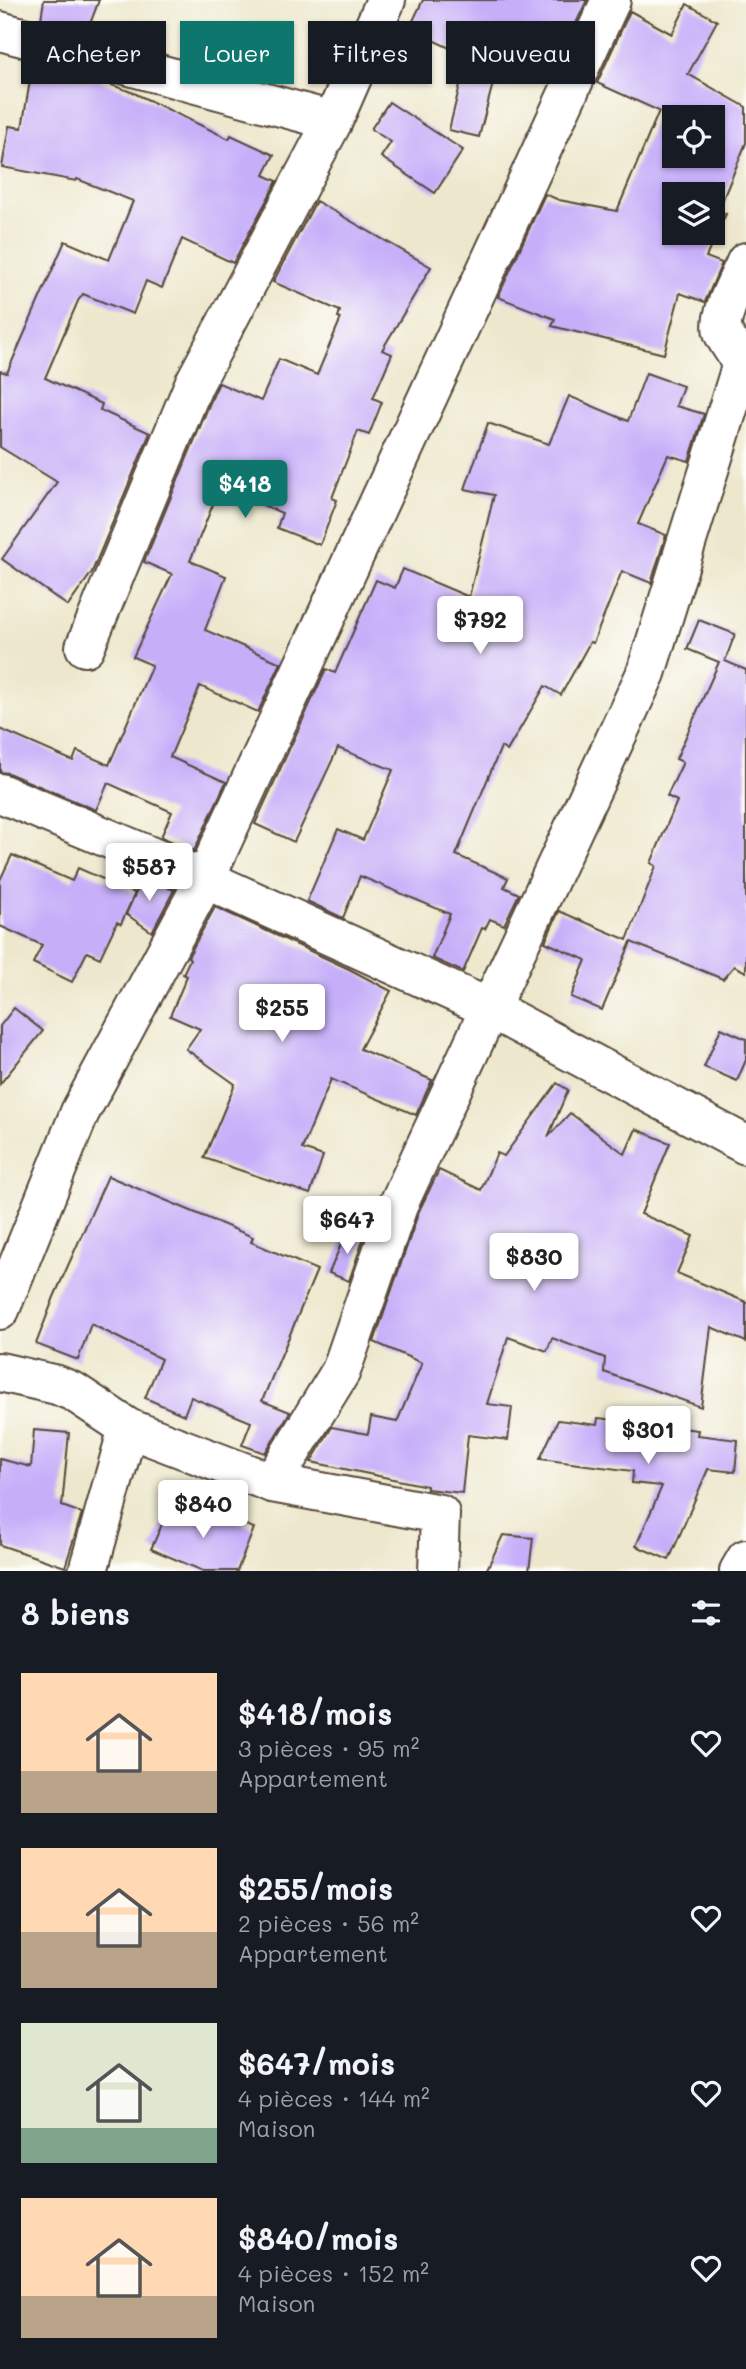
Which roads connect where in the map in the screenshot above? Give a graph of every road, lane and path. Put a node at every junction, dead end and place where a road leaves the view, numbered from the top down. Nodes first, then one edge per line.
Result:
1 (386, 0) edge
2 (611, 0) edge
3 (0, 31) edge
4 (333, 121) junction
5 (746, 262) edge
6 (85, 647) dead end
7 (0, 793) edge
8 (205, 880) junction
9 (489, 1008) junction
10 (746, 1145) edge
11 (0, 1310) edge
12 (0, 1372) edge
13 (128, 1428) junction
14 (272, 1483) junction
15 (746, 1559) edge
16 (88, 1571) edge
17 (438, 1571) edge
18 (739, 1571) edge

1 - 4 street
2 - 8 street
3 - 4 street
4 - 6 street
5 - 9 street
7 - 8 street
8 - 9 street
8 - 11 street
9 - 10 street
9 - 14 street
12 - 13 street
13 - 14 street
13 - 16 street
14 - 17 street
15 - 18 street

